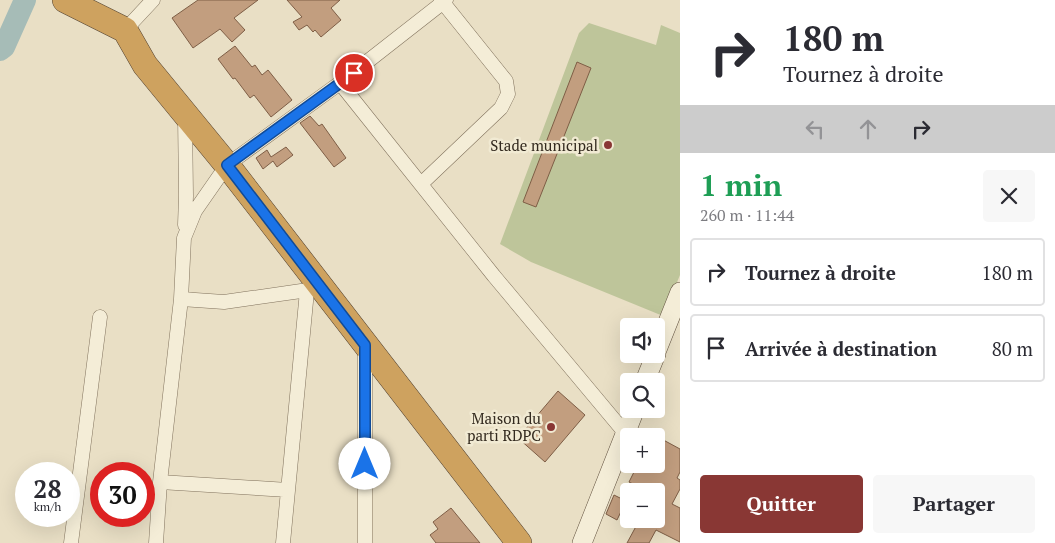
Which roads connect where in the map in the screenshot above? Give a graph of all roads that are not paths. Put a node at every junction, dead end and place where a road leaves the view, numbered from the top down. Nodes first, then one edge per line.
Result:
1 (65, 0) edge
2 (153, 0) edge
3 (443, 1) edge
4 (143, 5) edge
5 (125, 30) junction
6 (340, 83) junction
7 (184, 111) junction
8 (227, 165) junction
9 (421, 184) junction
10 (184, 238) junction
11 (314, 289) junction
12 (680, 292) edge
13 (181, 298) junction
14 (100, 317) dead end
15 (665, 330) edge
16 (365, 345) junction
17 (621, 428) edge
18 (620, 449) edge
19 (160, 482) junction
20 (288, 490) junction
21 (71, 543) edge
22 (156, 543) edge
23 (283, 543) edge
24 (365, 543) edge
25 (519, 543) edge
26 (582, 543) edge

1 - 5 highway
2 - 4 street
3 - 6 street
3 - 9 street
4 - 5 street
5 - 7 highway
6 - 8 street
6 - 9 street
7 - 8 highway
7 - 10 street
8 - 10 street
8 - 11 highway
9 - 17 street
10 - 13 street
11 - 13 street
11 - 16 highway
11 - 20 street
12 - 15 street
13 - 19 street
14 - 21 street
16 - 24 street
16 - 25 highway
18 - 26 street
19 - 20 street
19 - 22 street
20 - 23 street

